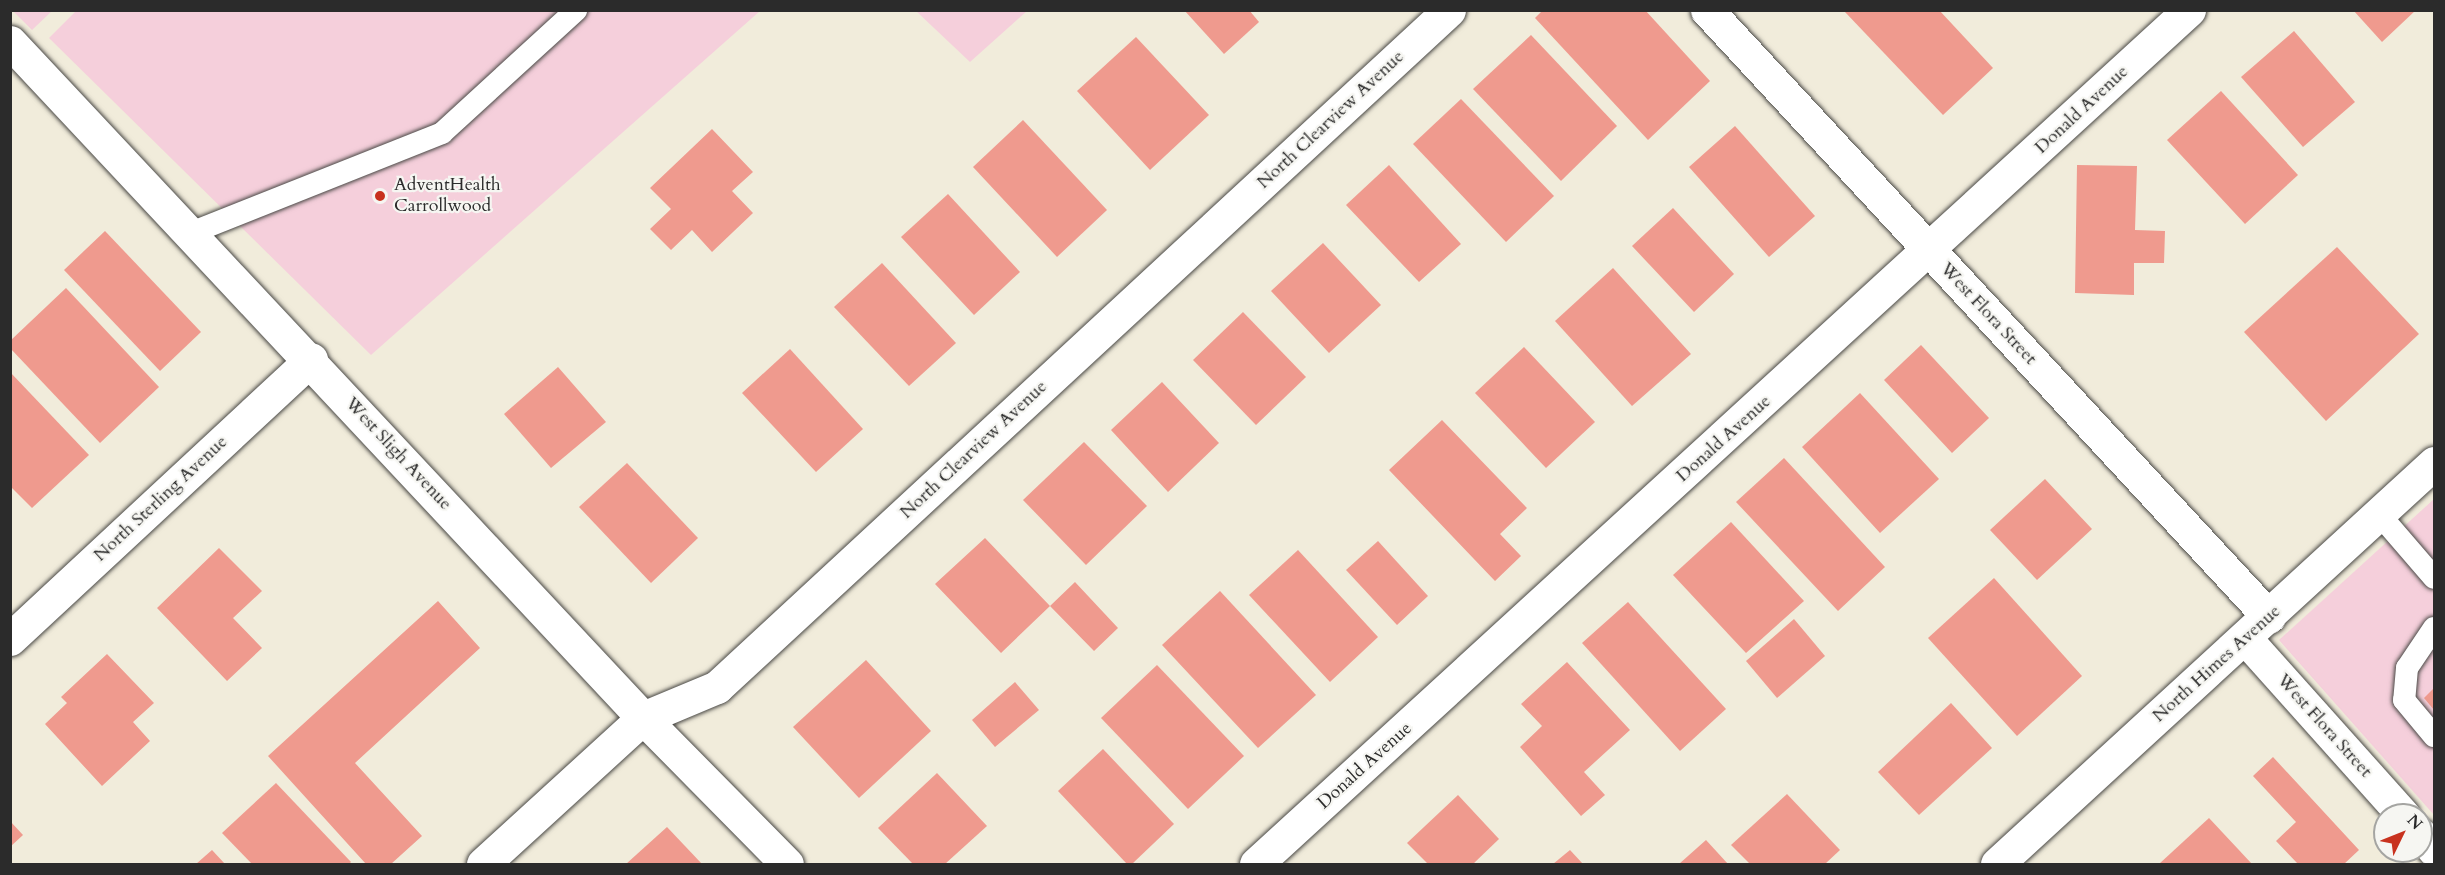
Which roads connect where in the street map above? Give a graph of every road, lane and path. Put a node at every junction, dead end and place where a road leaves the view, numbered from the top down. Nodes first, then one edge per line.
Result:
1 (576, 10) edge
2 (1449, 10) edge
3 (1707, 10) edge
4 (2190, 10) edge
5 (10, 42) edge
6 (191, 233) junction
7 (1929, 251) junction
8 (311, 359) junction
9 (2434, 463) edge
10 (2379, 514) junction
11 (2434, 578) edge
12 (2269, 617) junction
13 (2434, 628) edge
14 (2245, 638) junction
15 (10, 639) edge
16 (643, 718) junction
17 (2434, 736) edge
18 (2392, 803) edge
19 (483, 864) edge
20 (788, 864) edge
21 (1256, 864) edge
22 (1997, 864) edge

1 - 6 lane
2 - 16 street, North Clearview Avenue
3 - 7 street, West Flora Street
4 - 7 street, Donald Avenue
5 - 6 street, West Sligh Avenue
6 - 8 street, West Sligh Avenue
7 - 12 street, West Flora Street
7 - 21 street, Donald Avenue
8 - 15 street, North Sterling Avenue
8 - 16 street, West Sligh Avenue
9 - 10 street, North Himes Avenue
10 - 11 lane
10 - 12 street, North Himes Avenue
12 - 14 street, North Himes Avenue
13 - 17 lane
14 - 18 street, West Flora Street
14 - 22 street, North Himes Avenue
16 - 19 street, North Clearview Avenue
16 - 20 street, West Sligh Avenue

